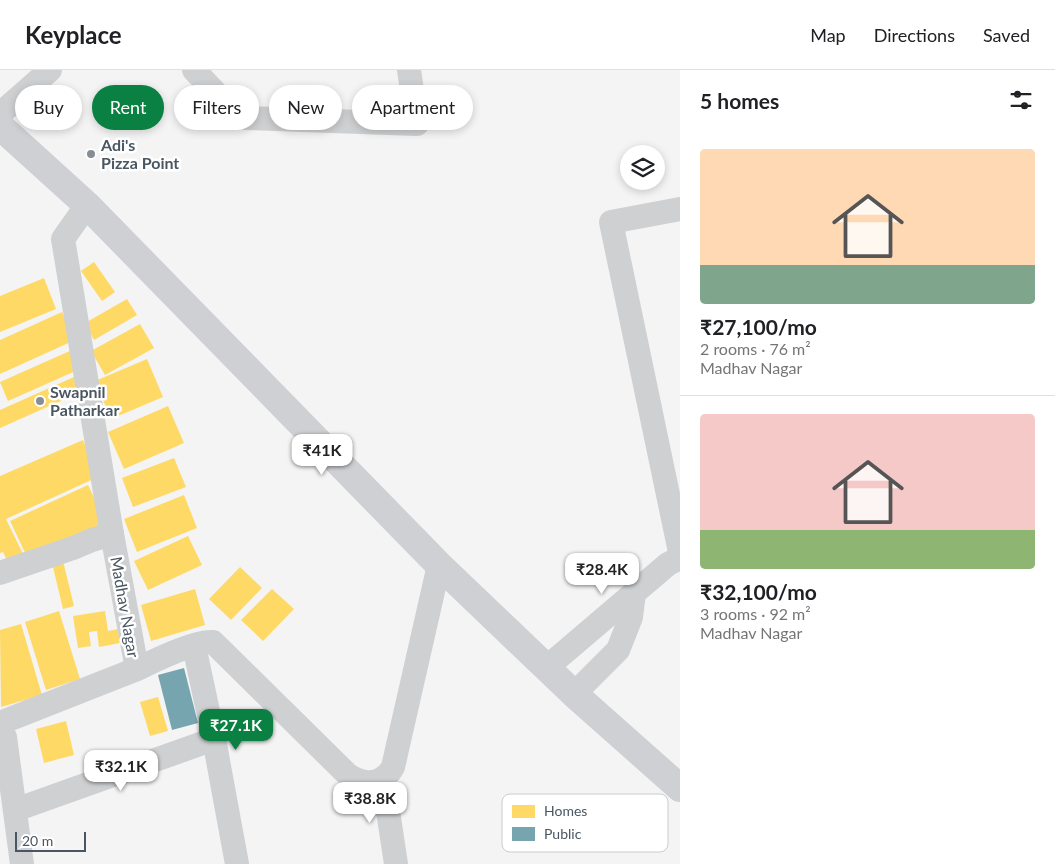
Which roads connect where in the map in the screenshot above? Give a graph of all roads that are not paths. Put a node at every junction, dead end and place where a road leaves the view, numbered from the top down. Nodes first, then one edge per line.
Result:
1 (50, 70) edge
2 (194, 70) edge
3 (409, 70) edge
4 (0, 114) edge
5 (0, 126) edge
6 (87, 204) junction
7 (680, 209) edge
8 (112, 534) junction
9 (680, 552) edge
10 (680, 558) edge
11 (439, 566) junction
12 (0, 572) edge
13 (634, 593) junction
14 (194, 646) junction
15 (546, 668) junction
16 (136, 669) junction
17 (574, 694) junction
18 (0, 723) edge
19 (0, 733) edge
20 (214, 739) junction
21 (383, 778) junction
22 (680, 788) edge
23 (15, 810) junction
24 (22, 864) edge
25 (237, 864) edge
26 (396, 864) edge

1 - 4 street
2 - 3 street
5 - 6 main road
6 - 8 street, Madhav Nagar
6 - 11 main road
7 - 9 street
8 - 12 street
8 - 16 street, Madhav Nagar
10 - 13 street
11 - 15 main road
11 - 21 street
13 - 15 street
13 - 17 street
14 - 16 street, Madhav Nagar
14 - 20 street
14 - 21 street, Madhav Nagar
15 - 17 main road
16 - 18 street
17 - 22 main road
19 - 23 street
20 - 23 street
20 - 25 street
21 - 26 street
23 - 24 street

